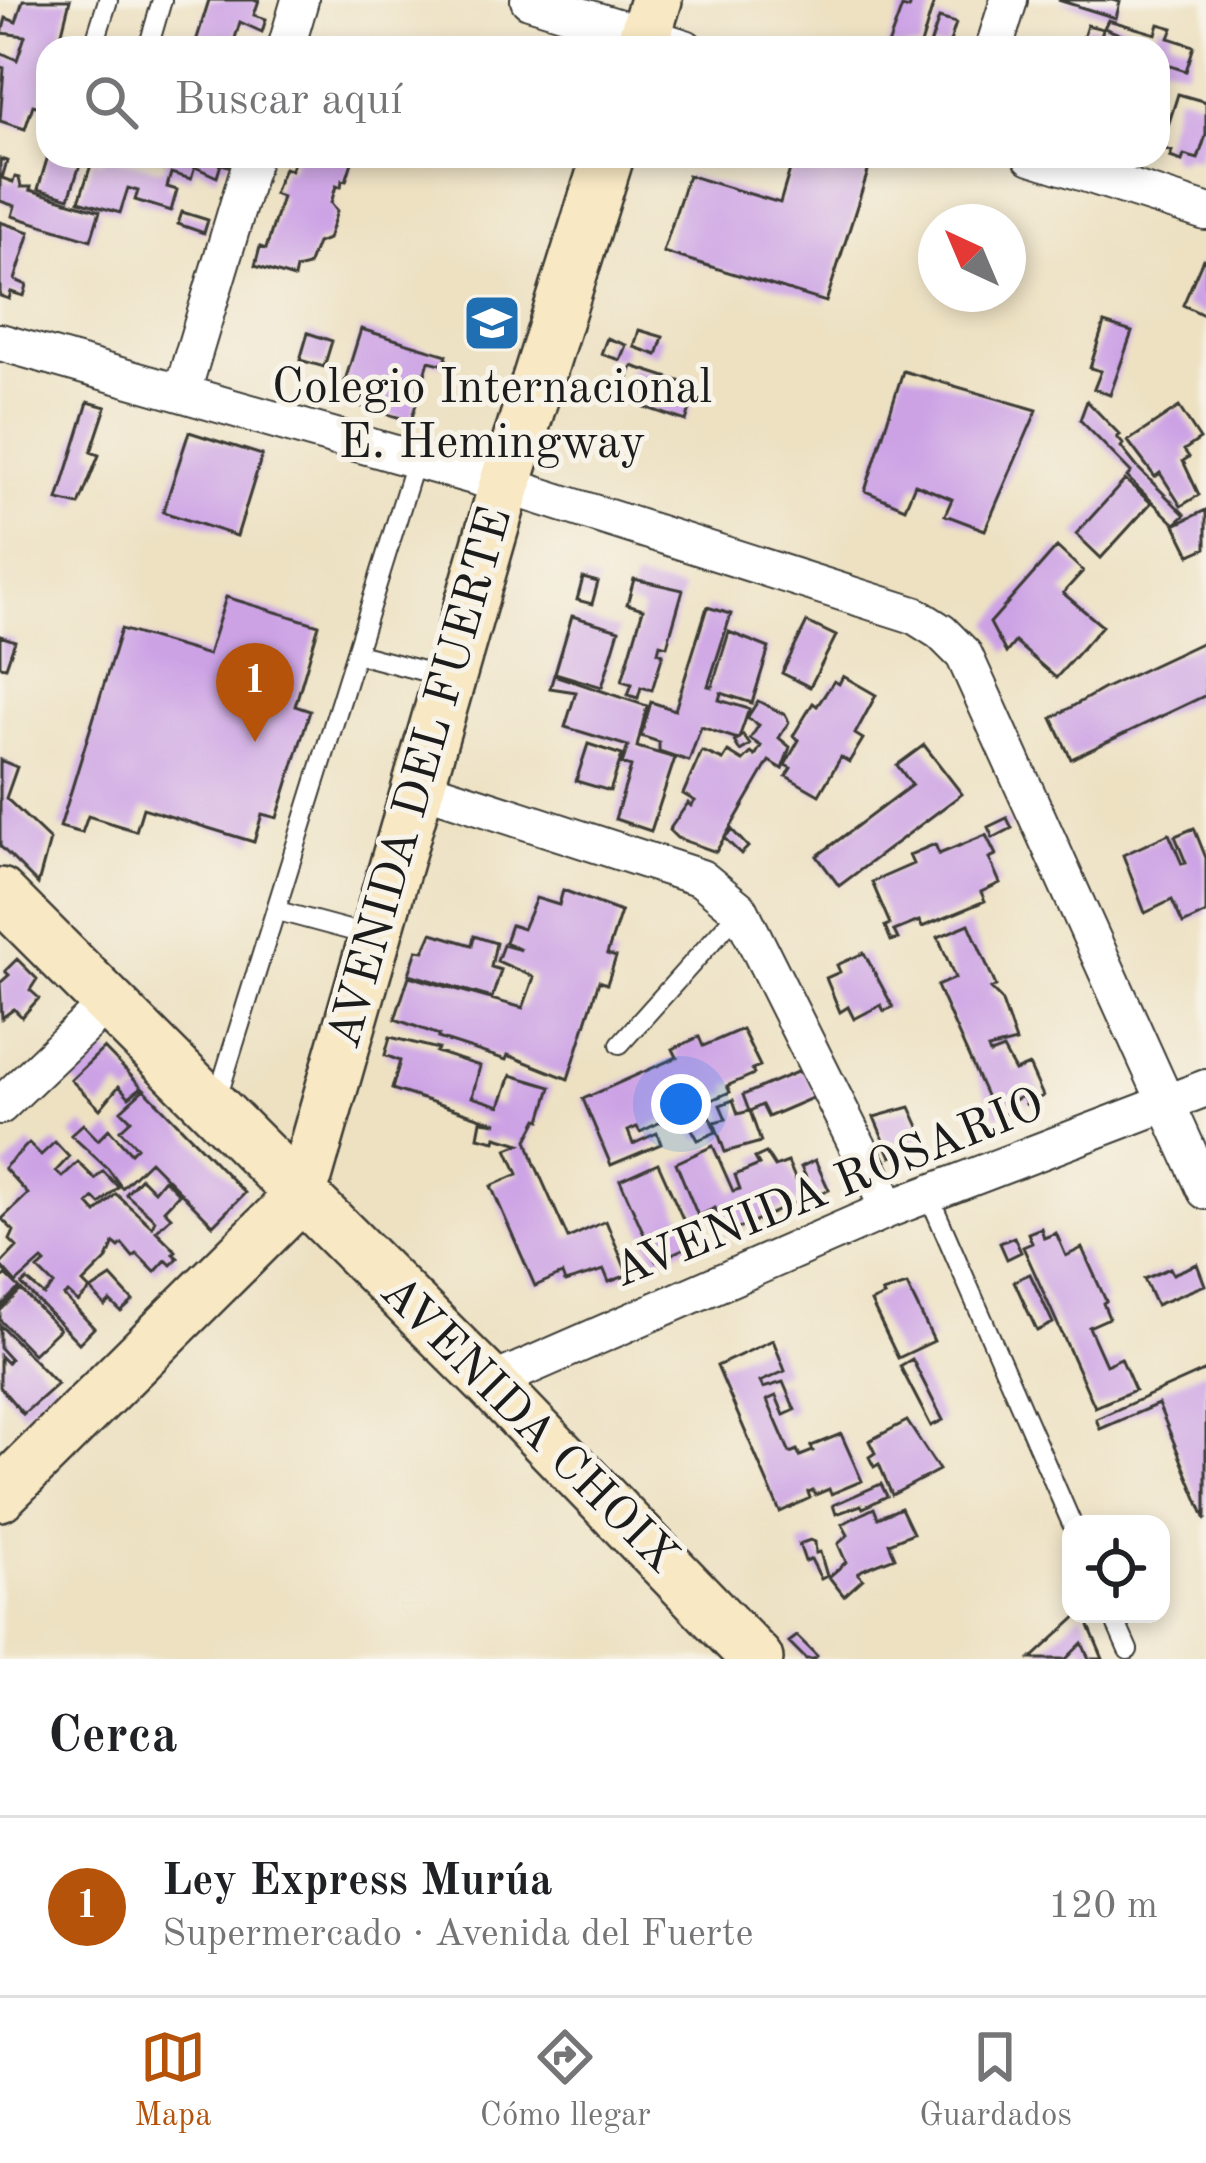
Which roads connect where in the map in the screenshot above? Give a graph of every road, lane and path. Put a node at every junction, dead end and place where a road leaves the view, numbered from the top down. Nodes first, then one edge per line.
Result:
1 (108, 0) edge
2 (162, 0) edge
3 (301, 0) edge
4 (530, 0) edge
5 (1009, 0) edge
6 (657, 33) edge
7 (97, 36) edge
8 (152, 36) edge
9 (290, 36) edge
10 (998, 36) edge
11 (249, 168) edge
12 (604, 168) edge
13 (1068, 168) edge
14 (1206, 212) edge
15 (0, 342) edge
16 (182, 392) junction
17 (416, 459) junction
18 (505, 485) junction
19 (357, 654) junction
20 (449, 678) junction
21 (417, 786) junction
22 (0, 894) edge
23 (278, 910) junction
24 (740, 910) junction
25 (374, 937) junction
26 (107, 1004) junction
27 (620, 1044) dead end
28 (1206, 1088) edge
29 (1169, 1103) junction
30 (0, 1106) edge
31 (214, 1110) junction
32 (1206, 1191) edge
33 (297, 1193) junction
34 (929, 1196) junction
35 (889, 1209) junction
36 (490, 1383) junction
37 (0, 1495) edge
38 (1068, 1515) edge
39 (1116, 1623) edge
40 (1128, 1649) dead end
41 (757, 1659) edge

1 - 7 lane
2 - 8 lane
3 - 9 street
4 - 6 street
5 - 10 street
11 - 16 street
12 - 18 street, AVENIDA DEL FUERTE
13 - 14 street
15 - 16 street
16 - 17 street
17 - 18 street
17 - 19 lane
18 - 20 street, AVENIDA DEL FUERTE
18 - 29 street
19 - 20 lane
19 - 23 lane
20 - 21 street, AVENIDA DEL FUERTE
21 - 24 street
21 - 25 street, AVENIDA DEL FUERTE
22 - 26 street, AVENIDA CHOIX
23 - 25 lane
23 - 31 lane
24 - 27 lane
24 - 35 street
25 - 33 street, AVENIDA DEL FUERTE
26 - 30 street
26 - 31 street, AVENIDA CHOIX
28 - 29 street, AVENIDA ROSARIO
29 - 32 street
29 - 34 street, AVENIDA ROSARIO
31 - 33 street, AVENIDA CHOIX
33 - 36 street, AVENIDA CHOIX
33 - 37 street
34 - 35 street, AVENIDA ROSARIO
34 - 38 lane
35 - 36 street, AVENIDA ROSARIO
36 - 41 street, AVENIDA CHOIX
39 - 40 lane

